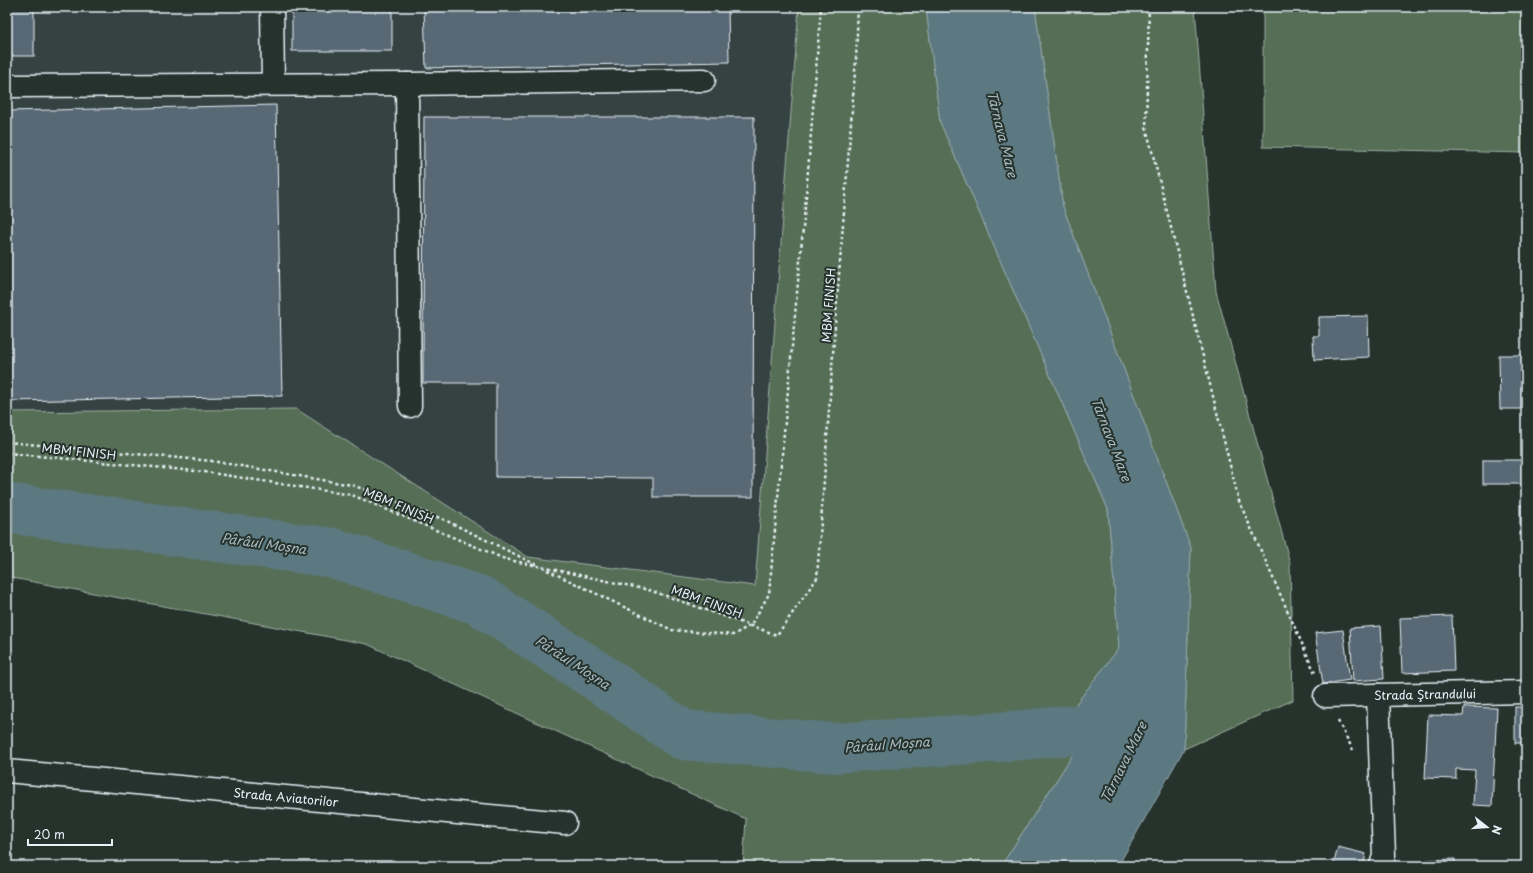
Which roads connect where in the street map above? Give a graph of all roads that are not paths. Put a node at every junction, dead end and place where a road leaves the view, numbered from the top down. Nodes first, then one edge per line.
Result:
1 (272, 7) edge
2 (704, 80) dead end
3 (273, 84) junction
4 (407, 84) junction
5 (7, 86) edge
6 (410, 406) dead end
7 (1526, 692) edge
8 (1378, 695) junction
9 (1325, 696) road end
10 (7, 771) edge
11 (565, 823) dead end
12 (1381, 866) edge

1 - 3 street
2 - 4 street
3 - 4 street
3 - 5 street
4 - 6 street
7 - 8 street, Strada Ştrandului
8 - 9 street, Strada Ştrandului
8 - 12 street
10 - 11 street, Strada Aviatorilor

